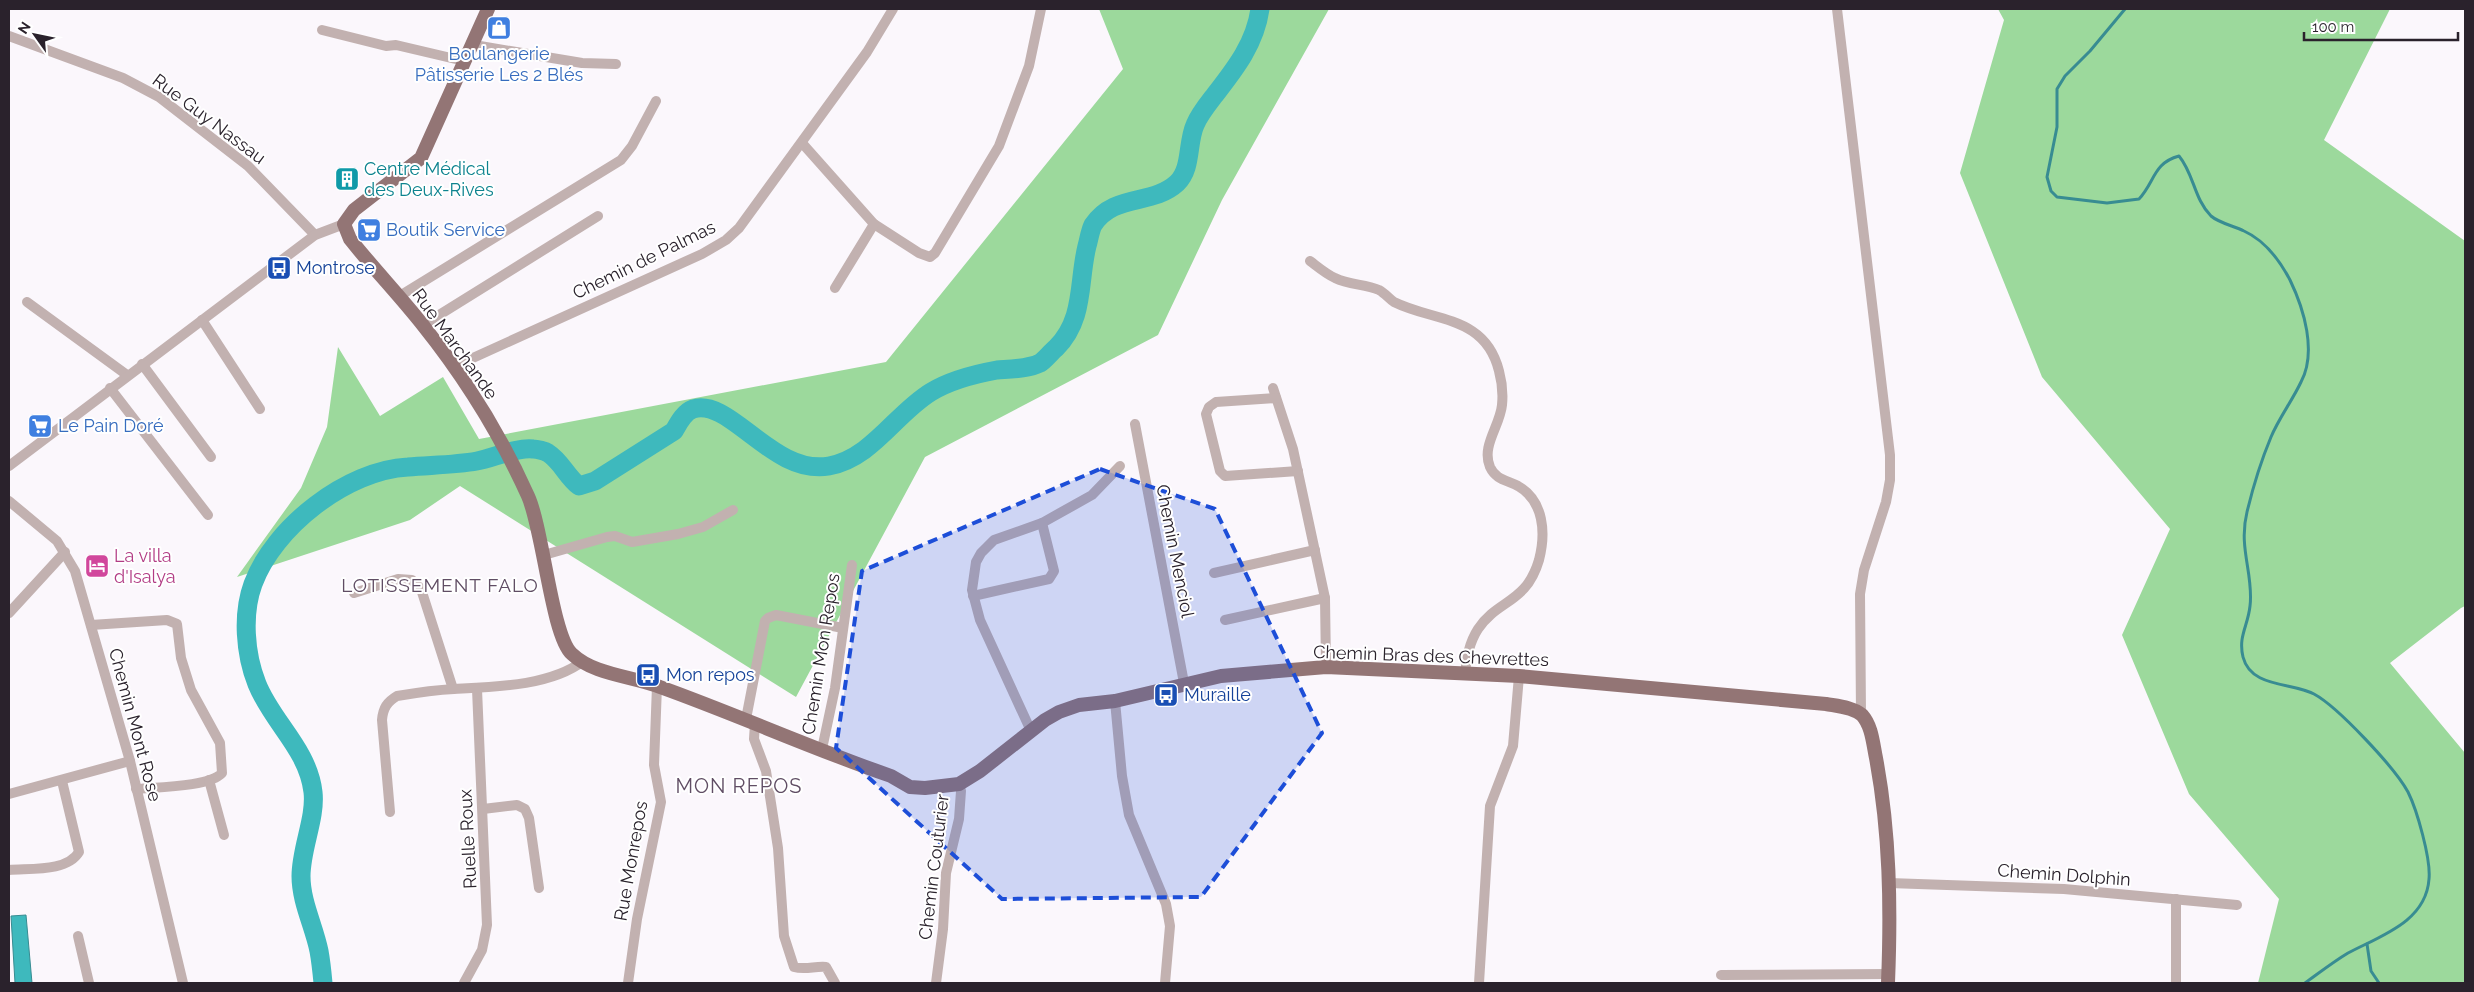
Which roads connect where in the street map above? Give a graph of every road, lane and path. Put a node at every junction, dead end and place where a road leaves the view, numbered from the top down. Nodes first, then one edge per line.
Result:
1 (488, 9) edge
2 (893, 9) edge
3 (1041, 9) edge
4 (1837, 9) edge
5 (322, 30) dead end
6 (9, 36) edge
7 (472, 43) junction
8 (464, 61) junction
9 (616, 64) dead end
10 (656, 101) dead end
11 (802, 143) junction
12 (598, 216) dead end
13 (344, 224) junction
14 (874, 224) junction
15 (315, 235) junction
16 (1310, 261) dead end
17 (835, 288) dead end
18 (398, 297) junction
19 (27, 302) dead end
20 (202, 320) junction
21 (423, 325) junction
22 (142, 364) junction
23 (453, 367) junction
24 (127, 375) junction
25 (110, 388) junction
26 (260, 409) dead end
27 (1135, 424) dead end
28 (211, 457) dead end
29 (9, 466) edge
30 (1120, 466) dead end
31 (1298, 471) junction
32 (519, 480) joint
33 (9, 501) edge
34 (734, 510) dead end
35 (208, 515) dead end
36 (1042, 523) junction
37 (1315, 550) junction
38 (65, 552) junction
39 (544, 555) junction
40 (852, 565) dead end
41 (1214, 573) dead end
42 (354, 593) dead end
43 (973, 596) junction
44 (1325, 598) junction
45 (9, 613) edge
46 (1224, 620) dead end
47 (92, 625) junction
48 (843, 628) junction
49 (583, 662) junction
50 (1326, 668) junction
51 (1465, 672) junction
52 (1519, 676) junction
53 (1184, 683) junction
54 (657, 686) junction
55 (453, 689) junction
56 (477, 689) junction
57 (1115, 701) junction
58 (1861, 714) junction
59 (751, 721) junction
60 (1031, 731) junction
61 (822, 749) junction
62 (130, 761) junction
63 (209, 780) junction
64 (62, 781) junction
65 (959, 784) junction
66 (136, 789) junction
67 (9, 794) edge
68 (483, 809) junction
69 (390, 812) dead end
70 (224, 835) dead end
71 (9, 870) edge
72 (1889, 883) junction
73 (539, 888) dead end
74 (2176, 900) junction
75 (2237, 905) dead end
76 (78, 936) dead end
77 (1721, 975) dead end
78 (1889, 979) edge
79 (89, 983) edge
80 (181, 983) edge
81 (464, 983) edge
82 (628, 983) edge
83 (835, 983) edge
84 (936, 983) edge
85 (1166, 983) edge
86 (1479, 983) edge
87 (2176, 983) edge

1 - 7 main road
2 - 11 street, Chemin de Palmas
3 - 14 street
4 - 58 street
5 - 8 street
6 - 15 street, Rue Guy Nassau
7 - 8 main road
7 - 9 street
8 - 13 main road
10 - 18 street
11 - 14 street
11 - 23 street, Chemin de Palmas
12 - 21 street
13 - 15 street
13 - 18 main road, Rue Marchande
14 - 17 street
15 - 20 street
16 - 51 street
18 - 21 main road, Rue Marchande
19 - 24 street
20 - 22 street
20 - 26 street
21 - 23 main road, Rue Marchande
22 - 24 street
22 - 28 street
23 - 32 main road, Rue Marchande
24 - 25 street
25 - 29 street
25 - 35 street
27 - 53 street, Chemin Menciol
30 - 36 street
31 - 31 street
31 - 37 street
32 - 39 main road, Chemin Bras des Chevrettes
33 - 38 street, Chemin Mont Rose
34 - 39 street
36 - 43 street
36 - 43 street
37 - 41 street
37 - 44 street
38 - 45 street
38 - 47 street, Chemin Mont Rose
39 - 49 main road, Chemin Bras des Chevrettes
40 - 48 street, Chemin Mon Repos
42 - 55 street
43 - 60 street
44 - 46 street
44 - 50 street
47 - 62 street, Chemin Mont Rose
47 - 63 street
48 - 59 street
48 - 61 street, Chemin Mon Repos
49 - 54 main road, Chemin Bras des Chevrettes
49 - 56 street
50 - 51 main road, Chemin Bras des Chevrettes
50 - 53 main road, Chemin Bras des Chevrettes
51 - 52 main road, Chemin Bras des Chevrettes
52 - 58 main road, Chemin Bras des Chevrettes
52 - 86 street
53 - 57 main road, Chemin Bras des Chevrettes
54 - 59 main road, Chemin Bras des Chevrettes
54 - 82 street, Rue Monrepos
55 - 56 street
55 - 69 street
56 - 68 street, Ruelle Roux
57 - 60 main road, Chemin Bras des Chevrettes
57 - 85 street
58 - 72 main road
59 - 61 main road, Chemin Bras des Chevrettes
59 - 83 street
60 - 65 main road, Chemin Bras des Chevrettes
61 - 65 main road, Chemin Bras des Chevrettes
62 - 64 street
62 - 66 street, Chemin Mont Rose
63 - 66 street
63 - 70 street
64 - 67 street
64 - 71 street
65 - 84 street, Chemin Couturier
66 - 80 street, Chemin Mont Rose
68 - 73 street
68 - 81 street, Ruelle Roux
72 - 74 street, Chemin Dolphin
72 - 78 main road
74 - 75 street, Chemin Dolphin
74 - 87 street
76 - 79 street
77 - 78 street

